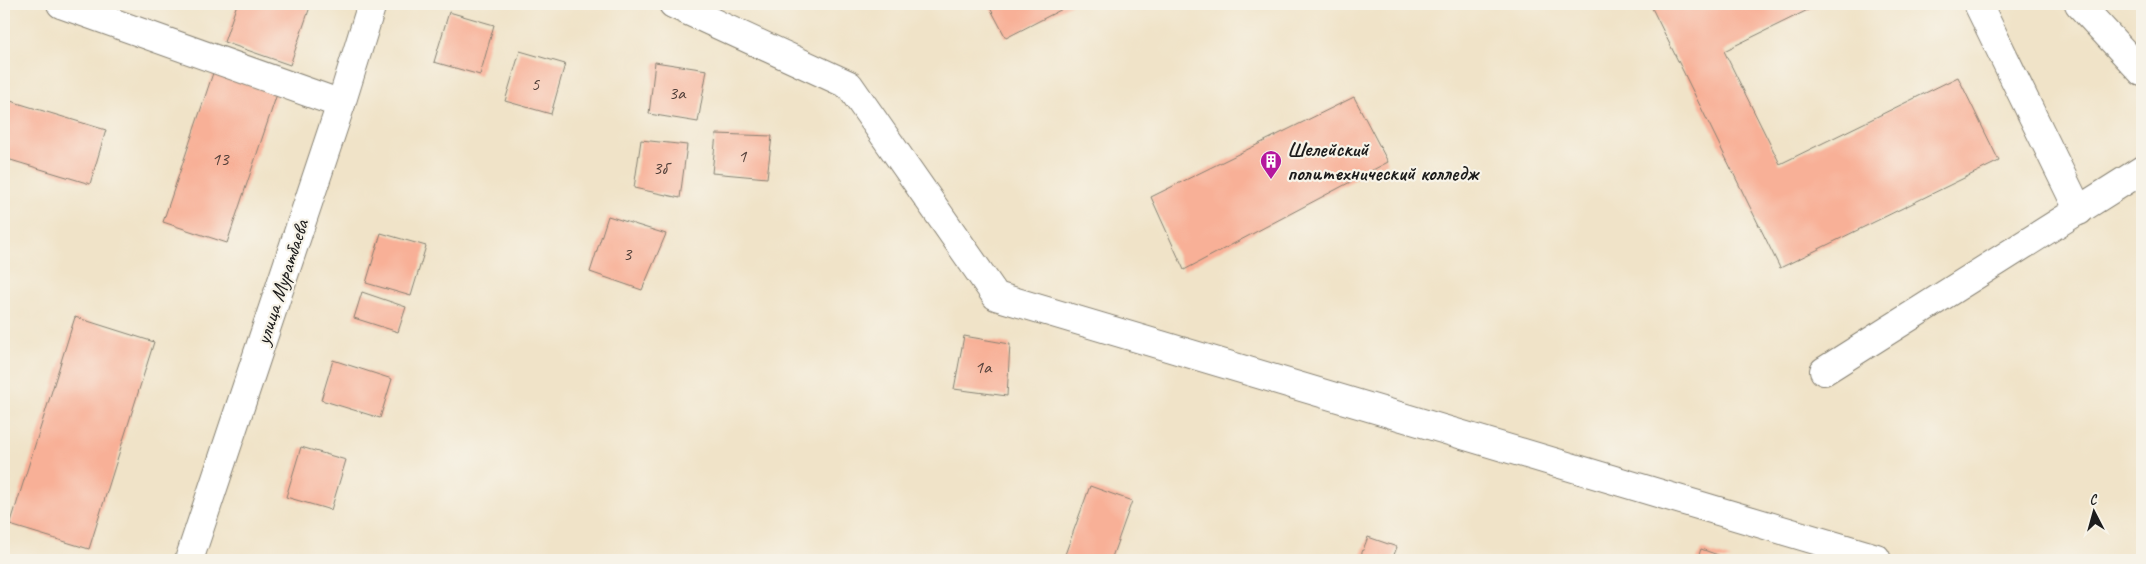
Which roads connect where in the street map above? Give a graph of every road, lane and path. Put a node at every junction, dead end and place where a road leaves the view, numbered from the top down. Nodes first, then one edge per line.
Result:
1 (61, 4) edge
2 (372, 4) edge
3 (673, 4) edge
4 (1978, 4) edge
5 (2079, 4) edge
6 (2142, 72) edge
7 (341, 104) junction
8 (2142, 170) edge
9 (2079, 211) junction
10 (1824, 371) dead end
11 (189, 560) edge
12 (1877, 560) edge

1 - 7 street
2 - 7 street, улица Муратбаева
3 - 12 street
4 - 9 street
5 - 6 street
7 - 11 street, улица Муратбаева
8 - 9 street
9 - 10 street

